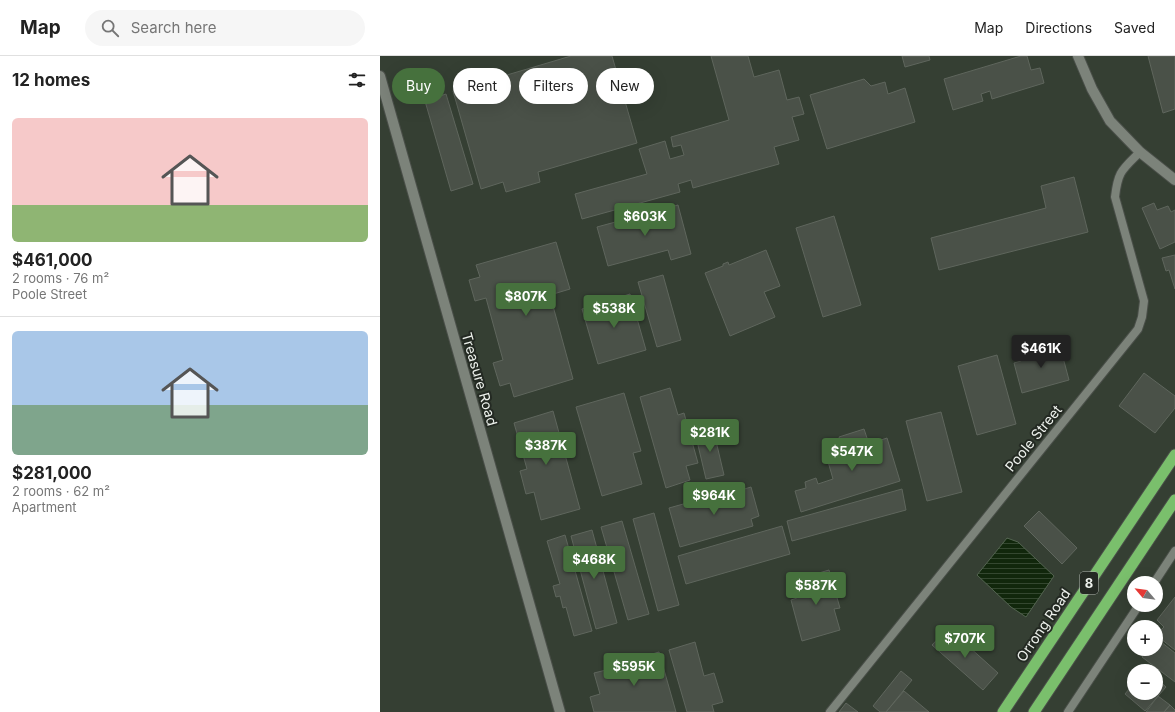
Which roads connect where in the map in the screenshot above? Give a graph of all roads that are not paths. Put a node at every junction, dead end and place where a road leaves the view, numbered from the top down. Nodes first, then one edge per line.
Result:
1 (1078, 56) edge
2 (380, 76) edge
3 (1140, 152) junction
4 (1175, 180) edge
5 (1175, 455) edge
6 (1175, 500) edge
7 (1175, 551) edge
8 (1159, 576) edge
9 (1134, 612) edge
10 (560, 712) edge
11 (830, 712) edge
12 (1003, 712) edge
13 (1034, 712) edge
14 (1068, 712) edge

1 - 3 street
2 - 10 street, Treasure Road
3 - 4 street
3 - 11 street, Poole Street
5 - 12 highway, Orrong Road / 8
6 - 13 highway, 8
7 - 8 street
9 - 14 street

